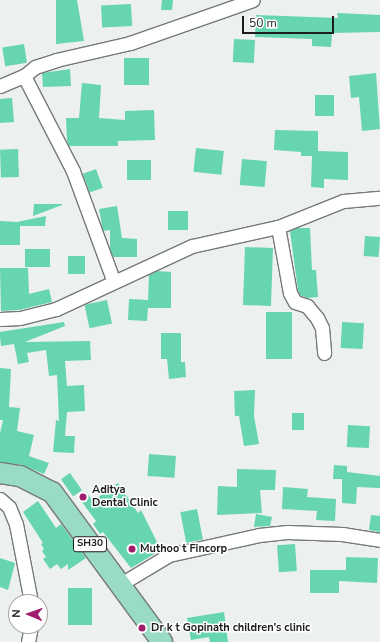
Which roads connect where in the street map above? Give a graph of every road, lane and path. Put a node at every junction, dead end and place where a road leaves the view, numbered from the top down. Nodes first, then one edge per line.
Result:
1 (253, 0) edge
2 (24, 76) junction
3 (0, 86) edge
4 (380, 198) edge
5 (278, 227) junction
6 (113, 280) junction
7 (0, 319) edge
8 (324, 353) dead end
9 (0, 473) edge
10 (0, 499) edge
11 (380, 540) edge
12 (119, 585) junction
13 (29, 594) edge
14 (162, 642) edge

1 - 2 street
2 - 3 street
2 - 6 street
4 - 5 street
5 - 6 street
5 - 8 street
6 - 7 street
9 - 12 main road, SH30
10 - 13 street
11 - 12 street
12 - 14 main road, SH30

